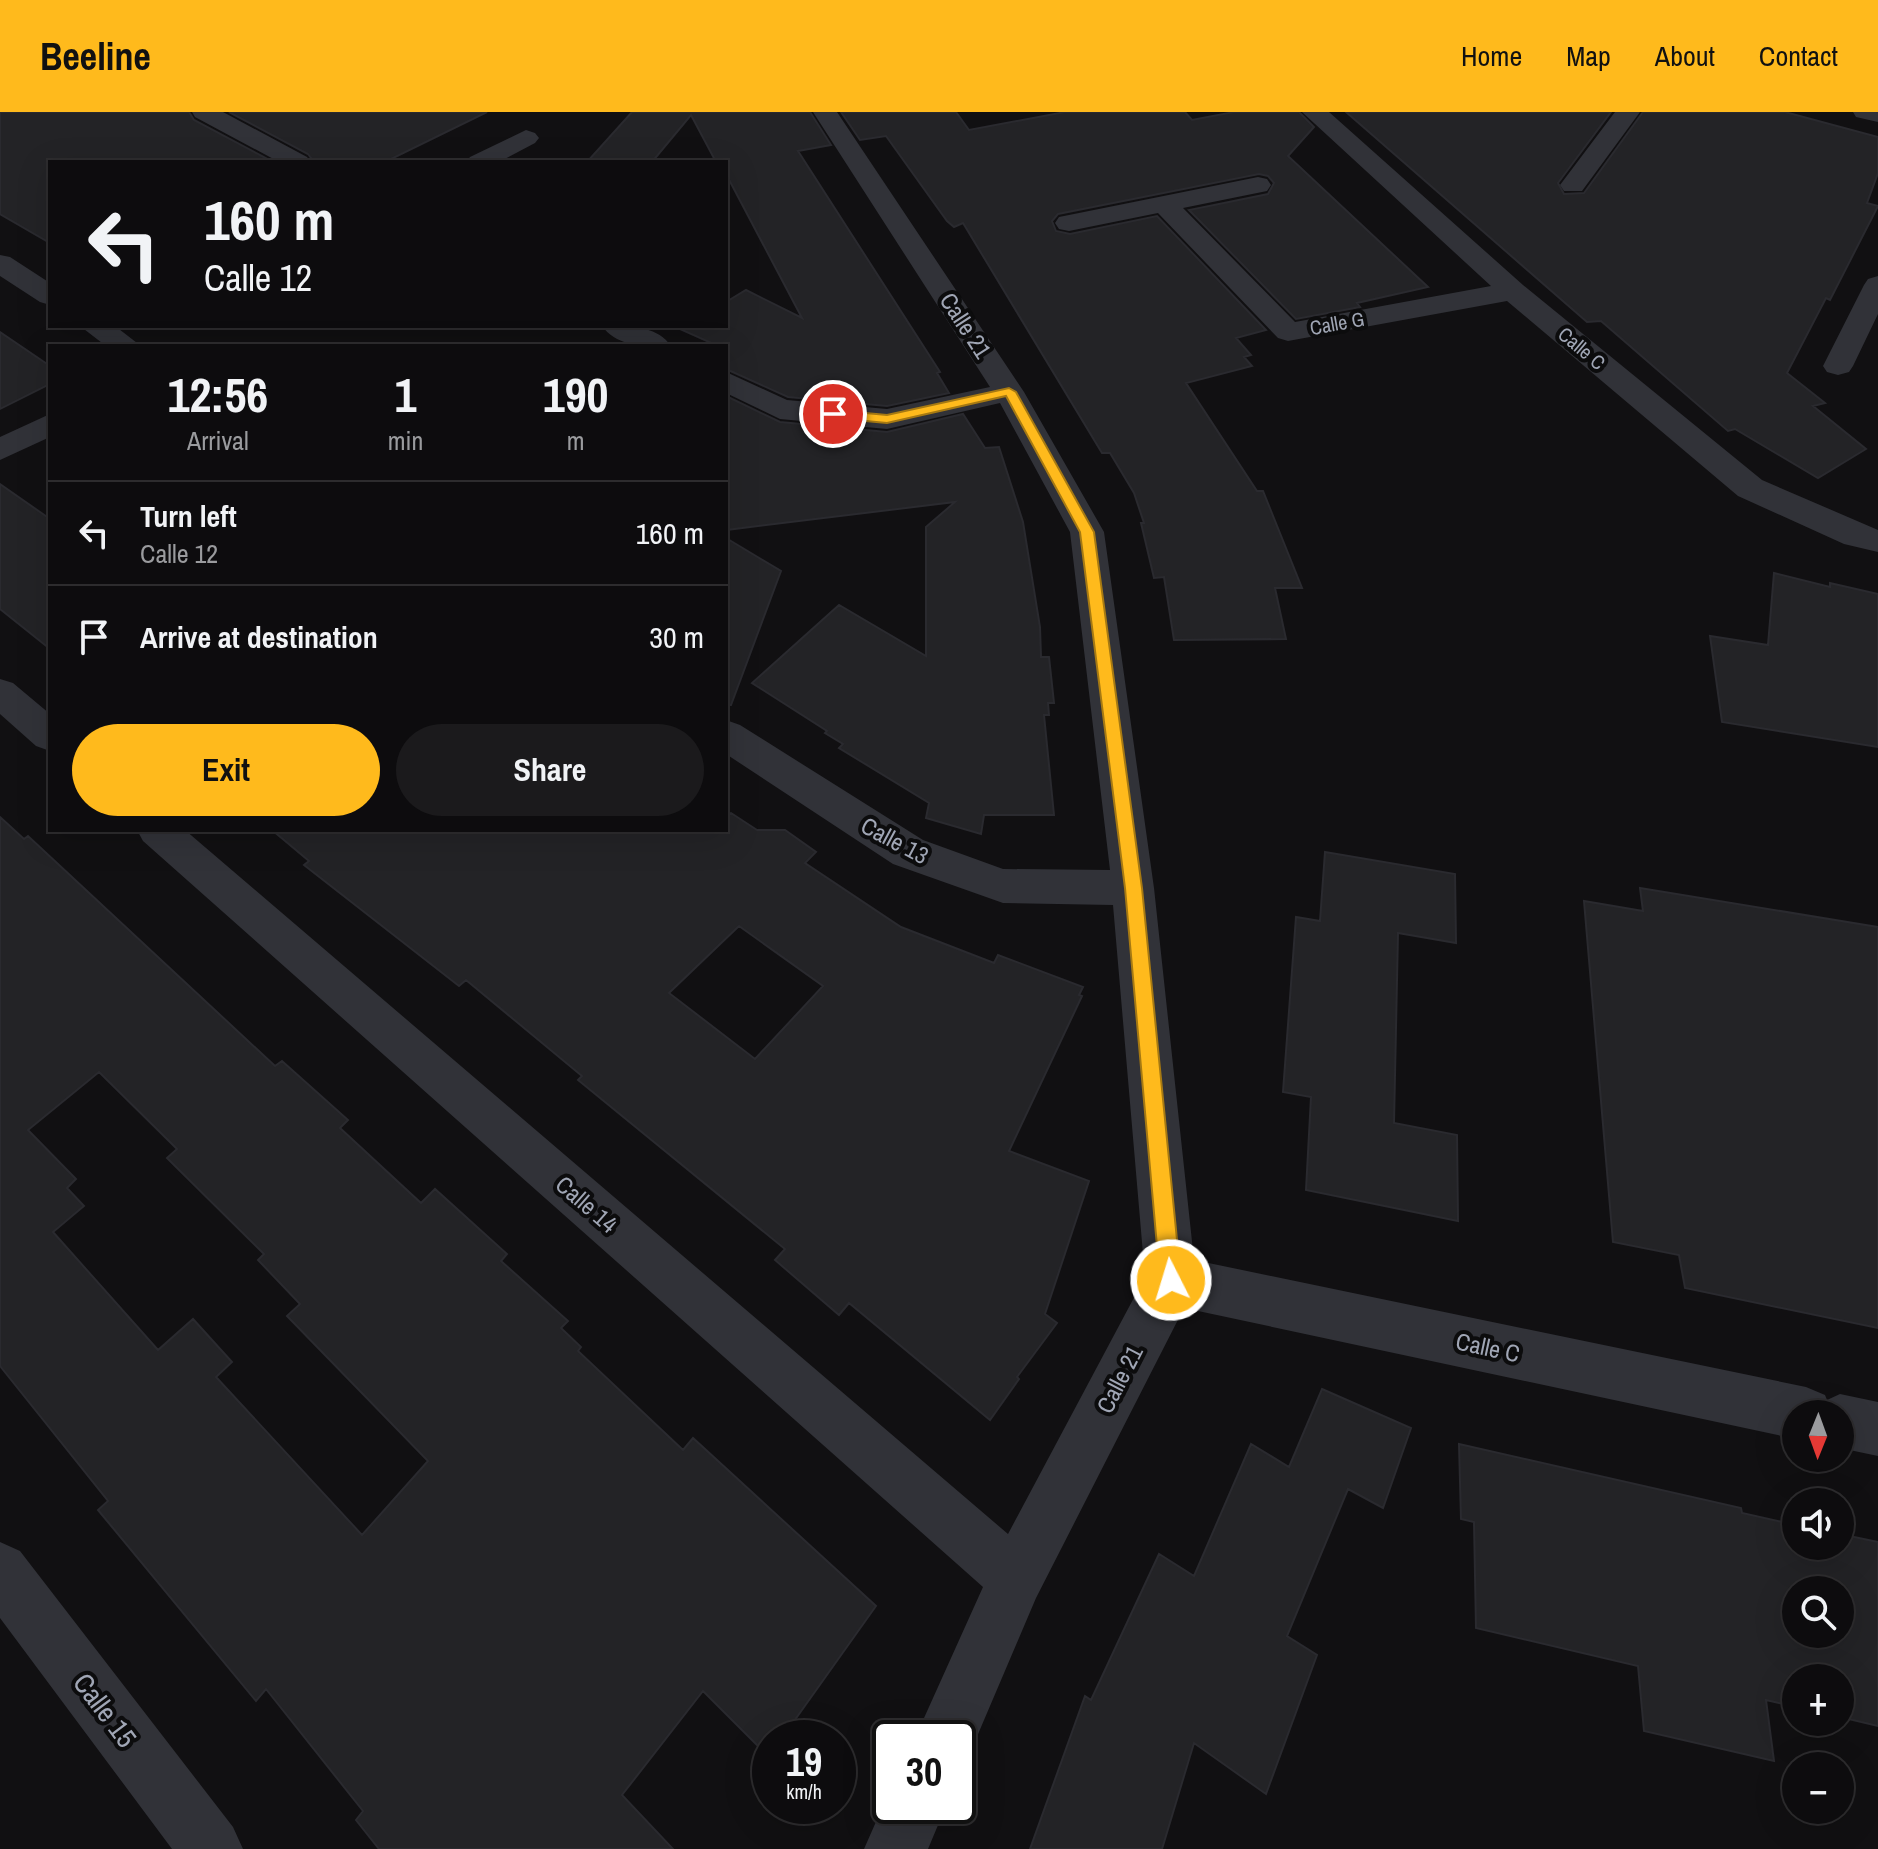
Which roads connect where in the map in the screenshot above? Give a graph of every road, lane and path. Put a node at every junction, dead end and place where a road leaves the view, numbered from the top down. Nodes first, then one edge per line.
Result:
1 (204, 112) edge
2 (825, 112) edge
3 (1314, 112) edge
4 (1628, 112) edge
5 (1865, 112) edge
6 (1878, 115) edge
7 (526, 138) dead end
8 (294, 160) edge
9 (483, 160) edge
10 (1258, 185) dead end
11 (1573, 185) dead end
12 (1164, 204) junction
13 (1069, 223) dead end
14 (0, 263) edge
15 (1513, 291) junction
16 (48, 295) edge
17 (1874, 303) edge
18 (98, 328) edge
19 (621, 328) edge
20 (123, 344) edge
21 (652, 344) edge
22 (1838, 366) dead end
23 (728, 382) edge
24 (1009, 392) junction
25 (48, 425) edge
26 (0, 450) edge
27 (1878, 541) edge
28 (0, 693) edge
29 (48, 734) edge
30 (728, 736) edge
31 (159, 832) edge
32 (1133, 888) junction
33 (1171, 1280) junction
34 (1782, 1409) edge
35 (1854, 1424) edge
36 (1878, 1429) edge
37 (0, 1571) edge
38 (1016, 1578) junction
39 (953, 1720) edge
40 (907, 1824) edge
41 (211, 1849) edge
42 (896, 1849) edge

1 - 8 street
2 - 24 street, Calle 21
3 - 15 street, Calle C
4 - 11 street
5 - 6 street
7 - 9 street
10 - 12 street
12 - 13 street
12 - 15 street, Calle G
14 - 16 street
15 - 27 street, Calle C
17 - 22 street
18 - 20 street
19 - 21 street
23 - 24 street
24 - 32 street, Calle 21
25 - 26 street
28 - 29 street
30 - 32 street, Calle 13
31 - 38 street, Calle 14
32 - 33 street, Calle 21
33 - 34 street, Calle C
33 - 38 street, Calle 21
35 - 36 street
37 - 41 street, Calle 15
38 - 39 street, Calle 21
40 - 42 street

